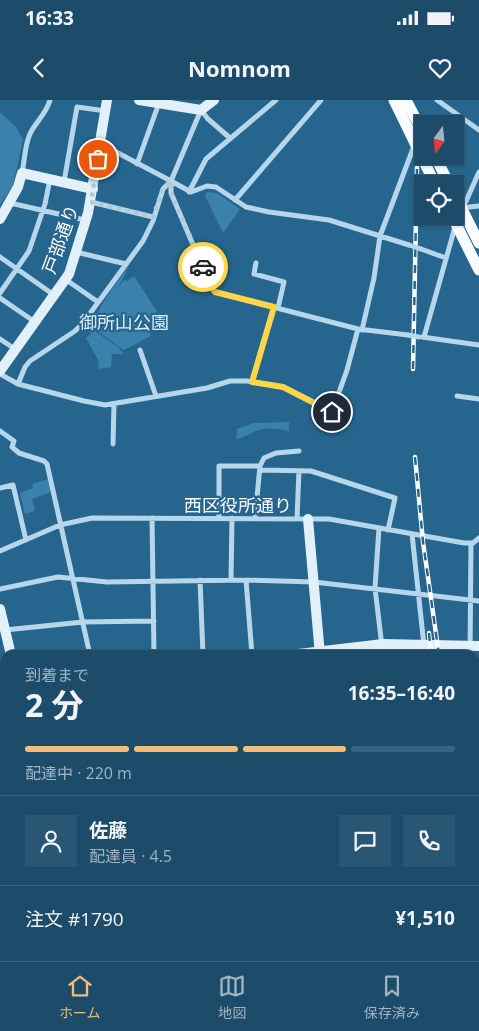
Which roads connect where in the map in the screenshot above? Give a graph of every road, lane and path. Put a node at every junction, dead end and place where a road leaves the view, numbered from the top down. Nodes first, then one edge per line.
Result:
1 (50, 100) edge
2 (108, 100) edge
3 (140, 100) edge
4 (214, 100) edge
5 (276, 100) edge
6 (321, 100) edge
7 (394, 100) edge
8 (406, 100) edge
9 (437, 100) edge
10 (159, 103) junction
11 (174, 103) edge
12 (201, 110) junction
13 (106, 111) junction
14 (414, 116) edge
15 (479, 130) edge
16 (230, 138) junction
17 (414, 143) joint
18 (100, 144) junction
19 (137, 164) junction
20 (479, 172) edge
21 (22, 173) junction
22 (50, 179) junction
23 (171, 181) junction
24 (64, 182) junction
25 (94, 189) junction
26 (189, 192) junction
27 (235, 200) junction
28 (91, 202) junction
29 (10, 203) junction
30 (464, 206) edge
31 (479, 206) edge
32 (464, 209) edge
33 (43, 211) junction
34 (464, 214) edge
35 (153, 217) junction
36 (0, 219) edge
37 (86, 221) junction
38 (453, 225) edge
39 (456, 225) edge
40 (380, 236) junction
41 (479, 243) edge
42 (76, 252) junction
43 (0, 257) edge
44 (446, 258) junction
45 (256, 263) dead end
46 (126, 264) junction
47 (17, 269) junction
48 (479, 270) edge
49 (65, 279) junction
50 (0, 294) edge
51 (54, 295) junction
52 (0, 298) edge
53 (98, 302) junction
54 (276, 307) junction
55 (35, 322) junction
56 (360, 330) junction
57 (421, 337) junction
58 (0, 339) edge
59 (479, 345) edge
60 (15, 349) junction
61 (140, 350) dead end
62 (0, 373) edge
63 (252, 382) junction
64 (18, 384) junction
65 (156, 396) junction
66 (457, 396) dead end
67 (479, 399) edge
68 (114, 404) junction
69 (0, 431) edge
70 (114, 444) dead end
71 (299, 451) dead end
72 (260, 468) junction
73 (299, 471) junction
74 (0, 488) edge
75 (152, 518) junction
76 (219, 518) junction
77 (232, 518) junction
78 (255, 518) junction
79 (303, 519) junction
80 (60, 524) junction
81 (379, 528) junction
82 (388, 530) junction
83 (412, 534) junction
84 (479, 538) edge
85 (26, 540) junction
86 (471, 543) junction
87 (0, 551) edge
88 (72, 579) junction
89 (200, 580) junction
90 (231, 580) junction
91 (246, 580) junction
92 (153, 582) junction
93 (314, 582) junction
94 (375, 588) junction
95 (0, 589) edge
96 (418, 594) junction
97 (471, 600) junction
98 (479, 601) edge
99 (0, 609) edge
100 (154, 621) junction
101 (83, 622) junction
102 (5, 630) junction
103 (473, 649) edge
104 (10, 650) edge
105 (89, 650) edge
106 (154, 650) edge
107 (203, 650) edge
108 (252, 650) edge
109 (320, 650) edge
110 (382, 650) edge
111 (425, 650) edge

1 - 21 street
2 - 13 street, 戸部通り
3 - 10 street
4 - 12 street
5 - 16 street
6 - 27 street
7 - 17 main road
8 - 14 main road
9 - 15 street
10 - 11 street
10 - 19 street
11 - 12 street
12 - 16 street
12 - 23 street
13 - 18 street, 戸部通り
13 - 24 street
16 - 26 street
17 - 40 street
18 - 19 street
18 - 25 street, 戸部通り
19 - 23 street
20 - 30 street
21 - 22 street
21 - 29 street
22 - 24 street
22 - 33 street
23 - 26 street
23 - 35 street
23 - 54 street
24 - 25 street
25 - 28 street, 戸部通り
26 - 27 street
27 - 40 street
28 - 35 street
28 - 37 street, 戸部通り
29 - 33 street
29 - 36 street
31 - 32 street
33 - 37 street
33 - 47 street
34 - 41 main road
35 - 46 street
37 - 42 street, 戸部通り
38 - 44 street
39 - 48 main road
40 - 44 street, bridge
40 - 56 street
42 - 46 street
42 - 49 street, 戸部通り
43 - 47 street
44 - 57 street
45 - 54 street
46 - 53 street
47 - 50 street
47 - 51 street
49 - 51 street, 戸部通り
49 - 53 street
51 - 55 street, 戸部通り
52 - 55 street
53 - 64 street
54 - 56 street
54 - 63 street
55 - 60 street, 戸部通り
56 - 57 street, bridge
56 - 63 street
57 - 59 street
58 - 60 street
60 - 62 street, 戸部通り
61 - 65 street
62 - 64 street
63 - 65 street
64 - 68 street
65 - 68 street
66 - 67 street
68 - 70 street
69 - 80 street
71 - 72 street
72 - 73 street
72 - 76 street
72 - 78 street
73 - 79 street
73 - 82 street
74 - 85 street
75 - 76 street, 西区役所通り
75 - 80 street, 西区役所通り
75 - 92 street
76 - 77 street, 西区役所通り
77 - 78 street, 西区役所通り
77 - 90 street
78 - 79 street, 西区役所通り
79 - 81 street, 西区役所通り
79 - 93 street
80 - 85 street, 西区役所通り
80 - 88 street
81 - 82 street, 西区役所通り
81 - 94 street
82 - 83 street, 西区役所通り
83 - 86 street, 西区役所通り
83 - 96 street
84 - 86 street
85 - 87 street, 西区役所通り
86 - 97 street
88 - 92 street
88 - 95 street
88 - 101 street
89 - 90 street
89 - 92 street
89 - 107 street
90 - 91 street
91 - 93 street
91 - 108 street
92 - 100 street
93 - 94 street
93 - 109 street
94 - 96 street
94 - 110 street
96 - 97 street
96 - 111 street
97 - 98 street
97 - 103 street
99 - 102 street
100 - 101 street
100 - 106 street
101 - 102 street
101 - 105 street
102 - 104 street
103 - 111 street
110 - 111 street

